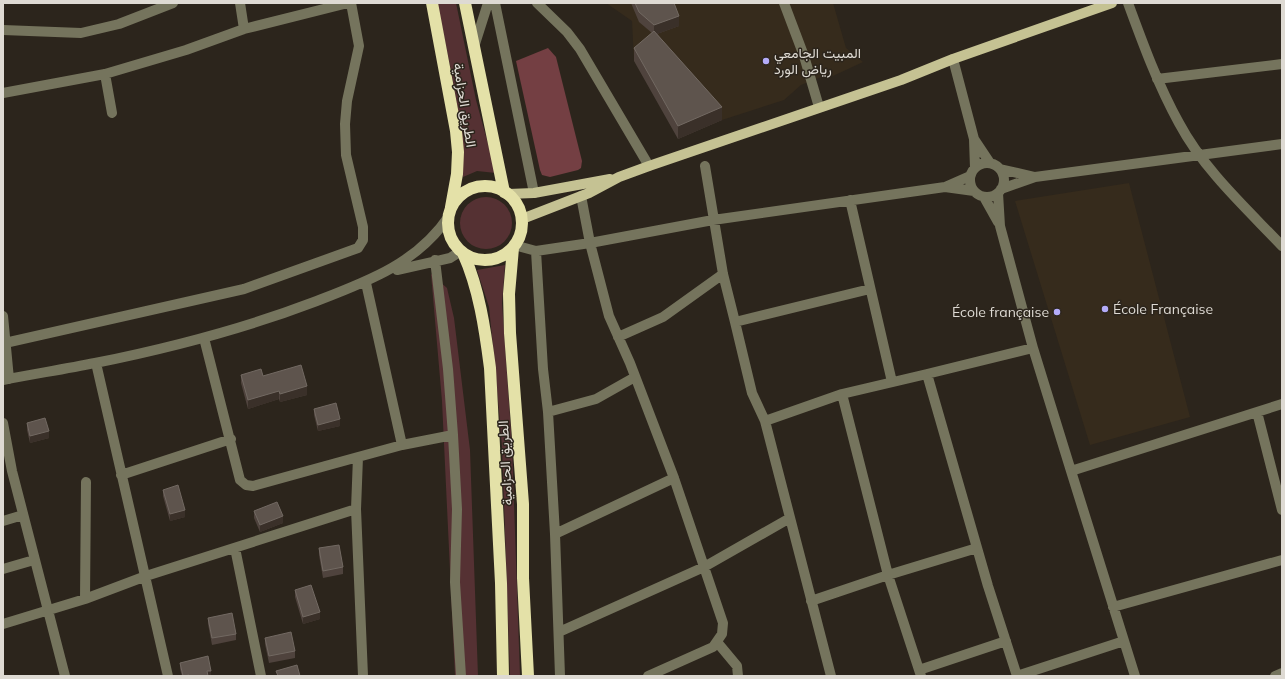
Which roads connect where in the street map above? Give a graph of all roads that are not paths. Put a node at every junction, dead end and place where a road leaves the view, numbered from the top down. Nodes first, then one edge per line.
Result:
1 (173, 3) edge
2 (240, 3) edge
3 (348, 3) edge
4 (351, 3) edge
5 (432, 3) edge
6 (465, 3) edge
7 (488, 3) edge
8 (495, 3) edge
9 (537, 3) edge
10 (784, 3) edge
11 (1112, 3) edge
12 (1128, 3) edge
13 (333, 5) edge
14 (244, 29) junction
15 (3, 30) edge
16 (474, 47) junction
17 (952, 59) junction
18 (1282, 64) edge
19 (105, 74) junction
20 (1157, 79) junction
21 (3, 92) edge
22 (819, 106) junction
23 (112, 113) dead end
24 (974, 139) junction
25 (1282, 144) edge
26 (1200, 155) junction
27 (990, 163) junction
28 (649, 166) junction
29 (705, 166) dead end
30 (1000, 169) junction
31 (972, 172) junction
32 (619, 177) junction
33 (1035, 177) junction
34 (946, 187) junction
35 (974, 191) junction
36 (999, 191) junction
37 (505, 193) junction
38 (534, 193) junction
39 (582, 196) junction
40 (984, 197) junction
41 (850, 200) junction
42 (450, 214) junction
43 (522, 219) junction
44 (713, 220) junction
45 (1000, 226) junction
46 (590, 243) junction
47 (1282, 246) edge
48 (513, 247) junction
49 (536, 251) junction
50 (462, 252) junction
51 (435, 260) junction
52 (389, 272) junction
53 (723, 274) junction
54 (366, 283) junction
55 (870, 289) junction
56 (3, 316) edge
57 (734, 322) junction
58 (618, 337) junction
59 (204, 338) junction
60 (5, 343) junction
61 (1033, 348) junction
62 (96, 363) junction
63 (927, 374) junction
64 (635, 377) junction
65 (6, 379) edge
66 (892, 382) junction
67 (842, 394) junction
68 (1282, 404) edge
69 (548, 412) junction
70 (1257, 412) junction
71 (765, 421) junction
72 (3, 423) edge
73 (453, 435) junction
74 (231, 439) junction
75 (402, 445) junction
76 (358, 457) junction
77 (1071, 471) junction
78 (8, 472) edge
79 (121, 474) junction
80 (674, 478) junction
81 (86, 482) dead end
82 (356, 509) junction
83 (1282, 510) edge
84 (23, 515) junction
85 (790, 518) junction
86 (3, 521) edge
87 (555, 534) junction
88 (235, 548) junction
89 (977, 548) junction
90 (34, 560) junction
91 (1282, 560) edge
92 (704, 567) junction
93 (3, 569) edge
94 (888, 575) junction
95 (146, 576) junction
96 (85, 599) junction
97 (812, 601) junction
98 (1113, 607) junction
99 (49, 611) junction
100 (3, 624) edge
101 (560, 632) junction
102 (1006, 641) junction
103 (1124, 641) junction
104 (718, 642) junction
105 (920, 673) edge
106 (65, 676) edge
107 (168, 676) edge
108 (261, 676) edge
109 (363, 676) edge
110 (461, 676) edge
111 (503, 676) edge
112 (528, 676) edge
113 (560, 676) edge
114 (648, 676) edge
115 (738, 676) edge
116 (831, 676) edge
117 (1017, 676) edge
118 (1135, 676) edge

1 - 15 street
2 - 14 street
3 - 13 street
4 - 60 street
5 - 42 highway, الطريق الحزامية
6 - 16 highway, الطريق الحزامية
7 - 16 street
8 - 38 street
9 - 28 street
10 - 22 street
11 - 17 main road
12 - 20 street
13 - 14 street
14 - 19 street
16 - 37 highway, الطريق الحزامية
17 - 22 main road
17 - 24 street
18 - 20 street
19 - 21 street
19 - 23 street
20 - 26 street
22 - 28 main road
24 - 27 street
24 - 31 street
25 - 26 street
26 - 33 street
26 - 47 street
27 - 30 street
27 - 31 street
28 - 32 main road
29 - 44 street
30 - 33 street
30 - 36 street
31 - 34 street
31 - 35 street
32 - 38 main road
32 - 39 main road
33 - 36 street
34 - 35 street
34 - 41 street
35 - 40 street
36 - 40 street
36 - 45 street
37 - 38 main road
37 - 42 highway
37 - 43 highway, الطريق الحزامية
39 - 43 main road
39 - 46 street
40 - 45 street
41 - 44 street
41 - 55 street
42 - 50 highway, الطريق الحزامية
42 - 52 street
43 - 48 highway, الطريق الحزامية
44 - 46 street
44 - 53 street
45 - 61 street
46 - 49 street
46 - 58 street
48 - 49 street
48 - 50 highway
48 - 112 highway, الطريق الحزامية
49 - 69 street
50 - 51 street
50 - 111 highway, الطريق الحزامية
51 - 52 street
51 - 73 street
52 - 54 street
53 - 57 street
53 - 58 street
54 - 59 street
54 - 75 street
55 - 57 street
55 - 66 street
56 - 60 street
57 - 71 street
58 - 64 street
59 - 62 street
59 - 74 street
60 - 65 street
61 - 63 street
61 - 77 street
62 - 65 street
62 - 79 street
63 - 66 street
63 - 89 street
64 - 69 street
64 - 80 street
66 - 67 street
67 - 71 street
67 - 94 street
68 - 70 street
69 - 87 street
70 - 77 street
70 - 83 street
71 - 85 street
72 - 78 street
73 - 75 street
73 - 110 street
74 - 76 street
74 - 79 street
75 - 76 street
76 - 82 street
77 - 98 street
78 - 84 street
79 - 95 street
80 - 87 street
80 - 92 street
81 - 96 street
82 - 88 street
82 - 109 street
84 - 86 street
84 - 90 street
85 - 92 street
85 - 97 street
87 - 101 street
88 - 95 street
88 - 108 street
89 - 94 street
89 - 102 street
90 - 93 street
90 - 99 street
91 - 98 street
92 - 101 street
92 - 104 street
94 - 97 street
94 - 105 street
95 - 96 street
95 - 107 street
96 - 99 street
97 - 116 street
98 - 103 street
99 - 100 street
99 - 106 street
101 - 113 street
102 - 105 street
102 - 117 street
103 - 117 street
103 - 118 street
104 - 114 street
104 - 115 street

